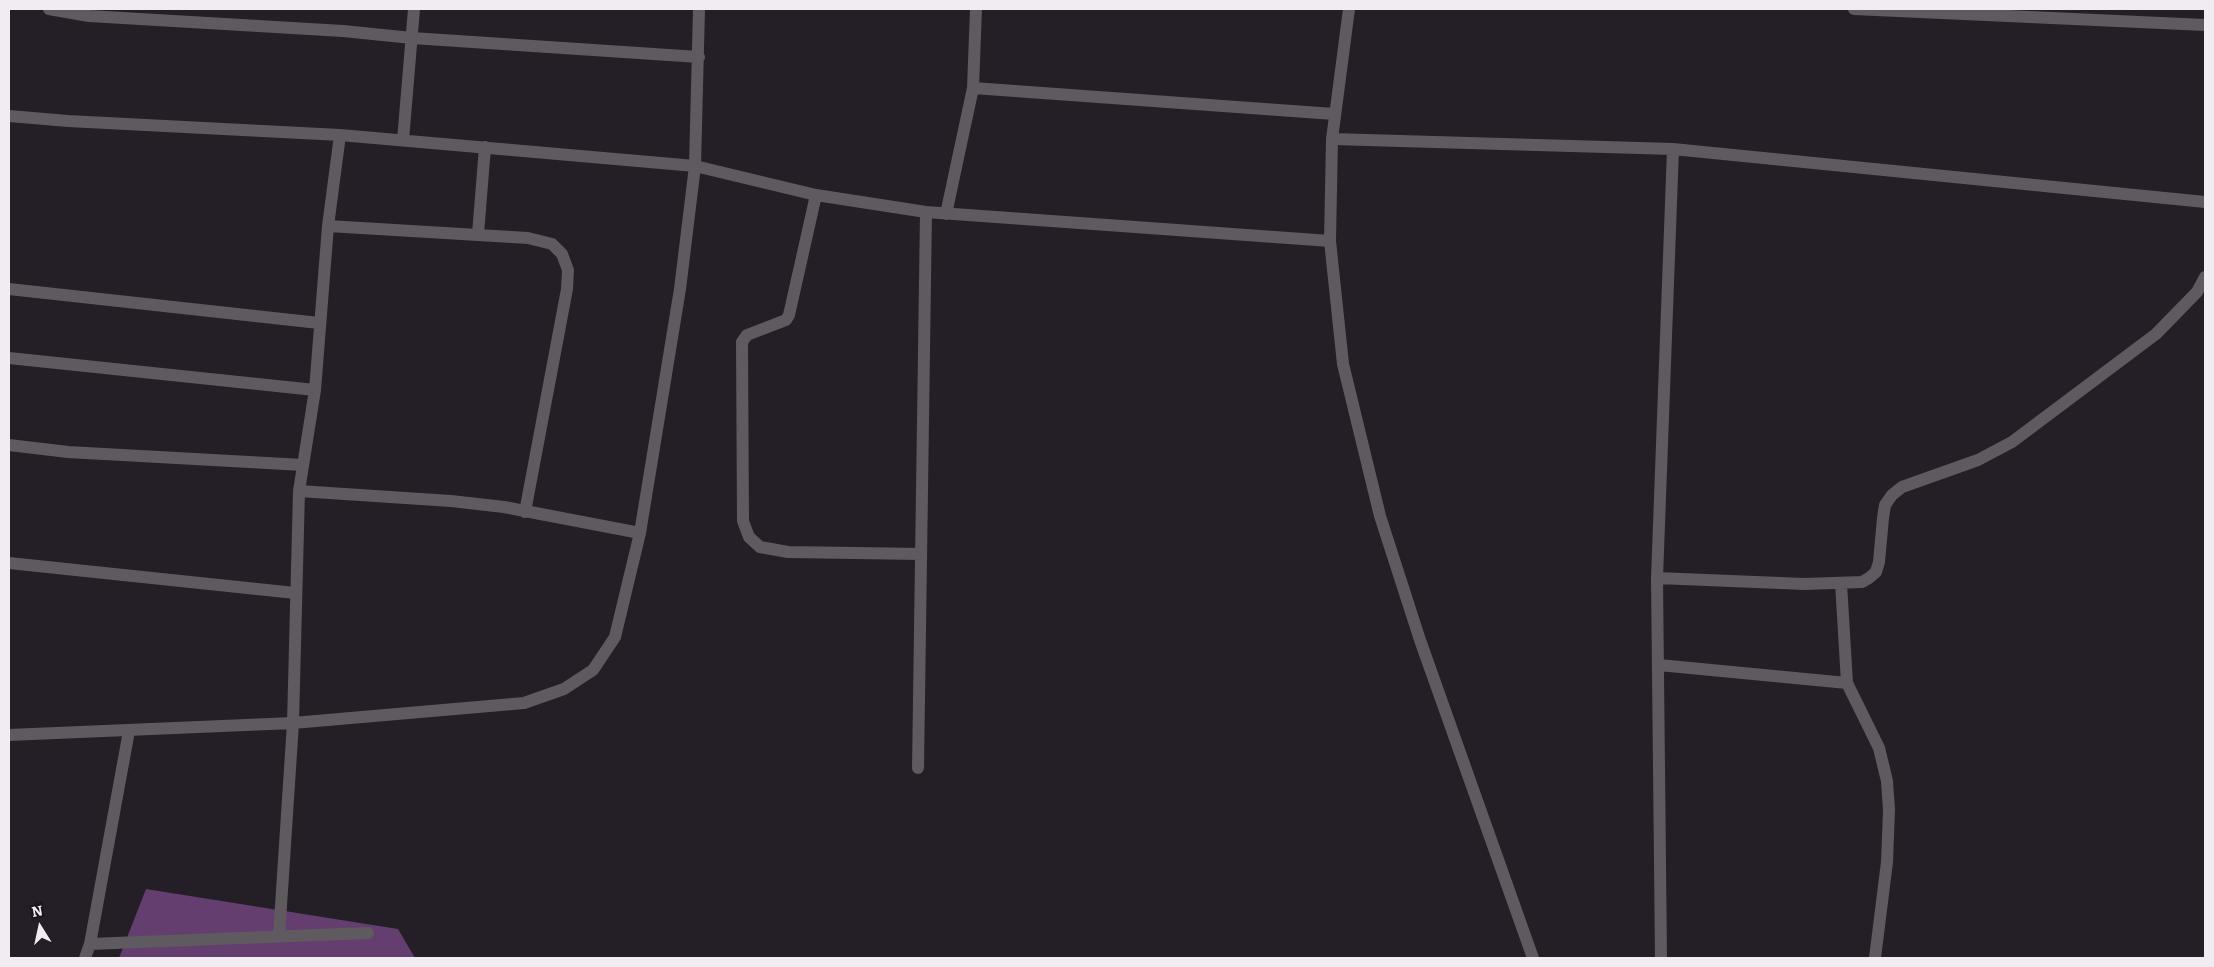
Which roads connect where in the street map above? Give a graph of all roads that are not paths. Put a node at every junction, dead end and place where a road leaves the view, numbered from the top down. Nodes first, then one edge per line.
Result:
1 (49, 9) edge
2 (414, 9) edge
3 (699, 9) edge
4 (976, 9) edge
5 (1349, 9) edge
6 (1854, 9) edge
7 (2205, 25) edge
8 (412, 38) junction
9 (699, 57) junction
10 (972, 88) junction
11 (1334, 114) junction
12 (9, 116) edge
13 (340, 135) junction
14 (1332, 139) junction
15 (403, 140) junction
16 (485, 148) junction
17 (1672, 149) junction
18 (695, 166) junction
19 (816, 195) junction
20 (2205, 202) edge
21 (926, 212) junction
22 (946, 214) junction
23 (328, 226) junction
24 (478, 234) junction
25 (1330, 241) junction
26 (2205, 277) edge
27 (9, 289) edge
28 (319, 323) junction
29 (9, 358) edge
30 (315, 390) junction
31 (9, 445) edge
32 (303, 465) junction
33 (299, 491) junction
34 (525, 512) junction
35 (640, 533) junction
36 (921, 554) junction
37 (9, 563) edge
38 (1657, 578) junction
39 (1841, 584) junction
40 (295, 593) junction
41 (1659, 665) junction
42 (1847, 682) junction
43 (293, 723) junction
44 (129, 731) junction
45 (9, 735) edge
46 (918, 768) dead end
47 (368, 933) dead end
48 (279, 936) junction
49 (90, 944) junction
50 (85, 958) edge
51 (1533, 958) edge
52 (1661, 958) edge
53 (1875, 958) edge

1 - 8 street
2 - 8 street
3 - 9 street
4 - 10 street
5 - 11 street
6 - 7 street
8 - 9 street
8 - 15 street
9 - 18 street
10 - 11 street
10 - 22 street
11 - 14 street
12 - 13 street
13 - 15 street
13 - 23 street
14 - 17 street
14 - 25 street
15 - 16 street
16 - 18 street
16 - 24 street
17 - 20 street
17 - 38 street
18 - 19 street
18 - 35 street
19 - 21 street
19 - 36 street
21 - 22 street
21 - 36 street
22 - 25 street
23 - 24 street
23 - 28 street
24 - 34 street
25 - 51 street
26 - 39 street
27 - 28 street
28 - 30 street
29 - 30 street
30 - 32 street
31 - 32 street
32 - 33 street
33 - 34 street
33 - 40 street
34 - 35 street
35 - 43 street
36 - 46 street
37 - 40 street
38 - 39 street
38 - 41 street
39 - 42 street
40 - 43 street
41 - 42 street
41 - 52 street
42 - 53 street
43 - 44 street
43 - 48 street
44 - 45 street
44 - 49 street
47 - 48 street
48 - 49 street
49 - 50 street

